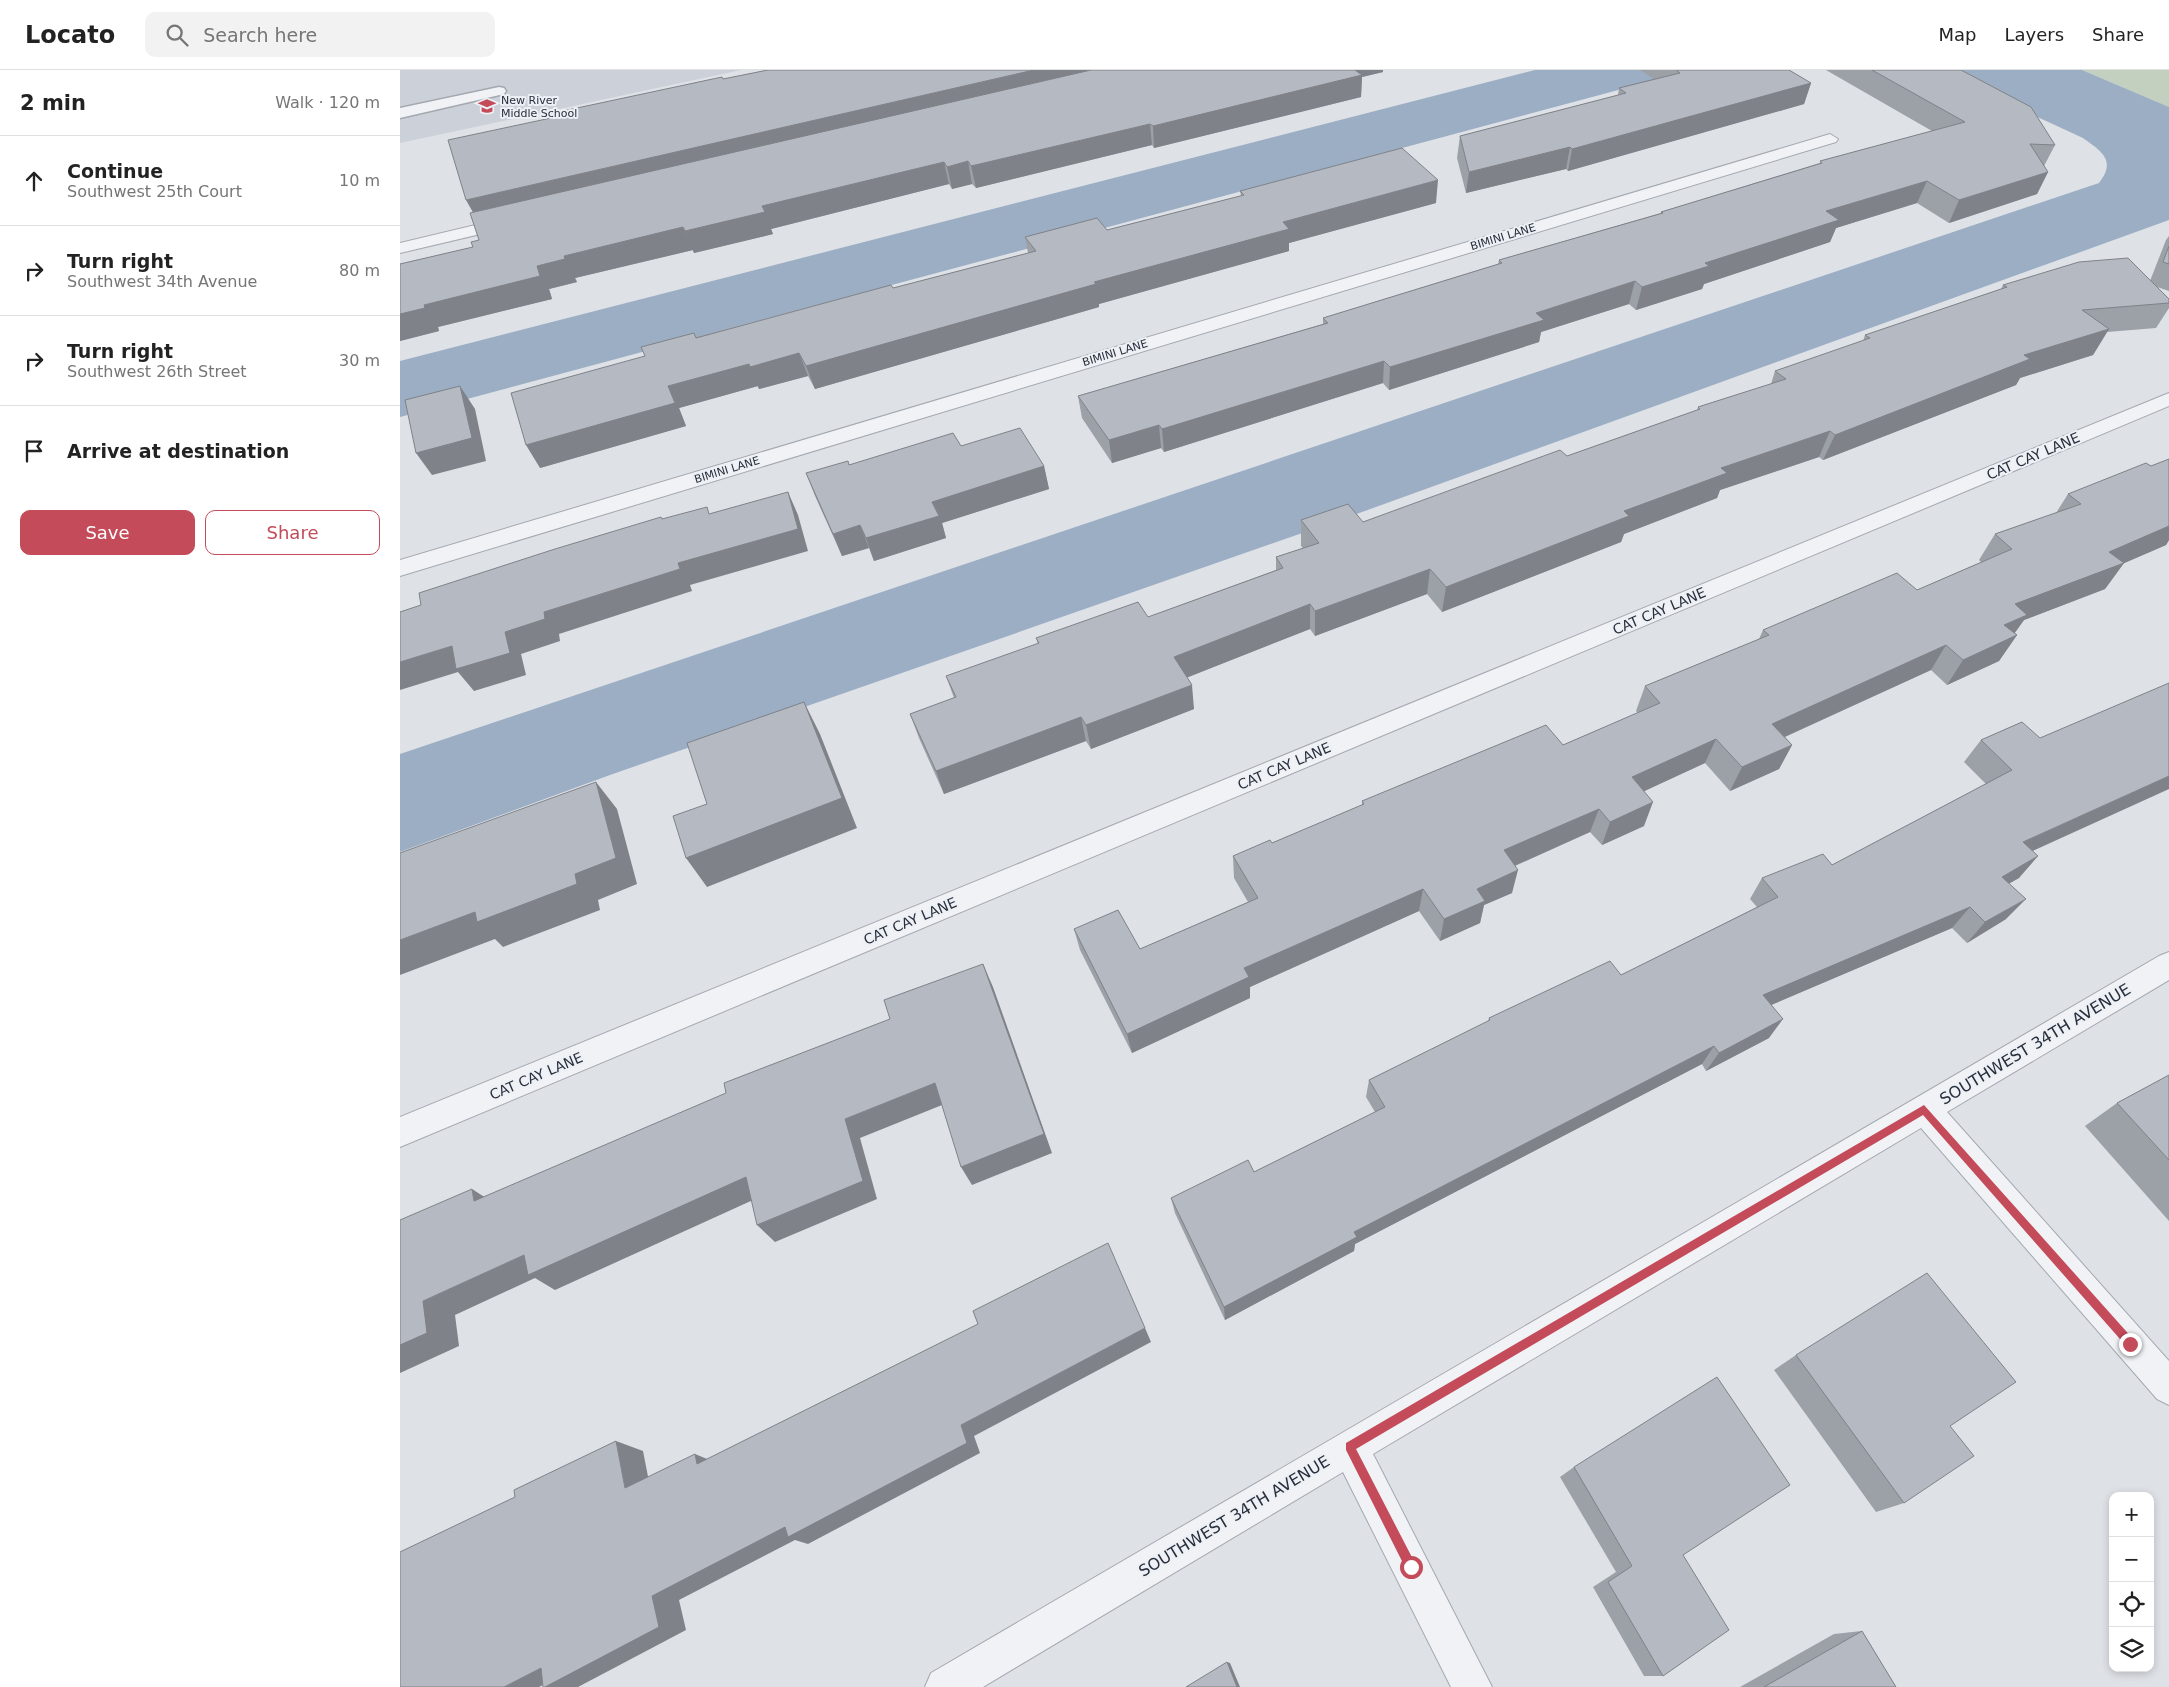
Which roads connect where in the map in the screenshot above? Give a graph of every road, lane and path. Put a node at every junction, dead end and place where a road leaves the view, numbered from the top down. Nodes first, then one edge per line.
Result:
1 (499, 91) dead end
2 (400, 113) edge
3 (1830, 139) dead end
4 (526, 218) edge
5 (400, 248) edge
6 (2169, 399) edge
7 (400, 568) edge
8 (2169, 965) edge
9 (1924, 1109) junction
10 (400, 1132) edge
11 (2169, 1387) edge
12 (1350, 1447) junction
13 (945, 1687) edge
14 (1472, 1687) edge

1 - 2 lane
3 - 7 street, BIMINI LANE
4 - 5 street
6 - 10 street, CAT CAY LANE
8 - 9 street, SOUTHWEST 34TH AVENUE
9 - 11 street
9 - 12 street, SOUTHWEST 34TH AVENUE
12 - 13 street, SOUTHWEST 34TH AVENUE
12 - 14 street

